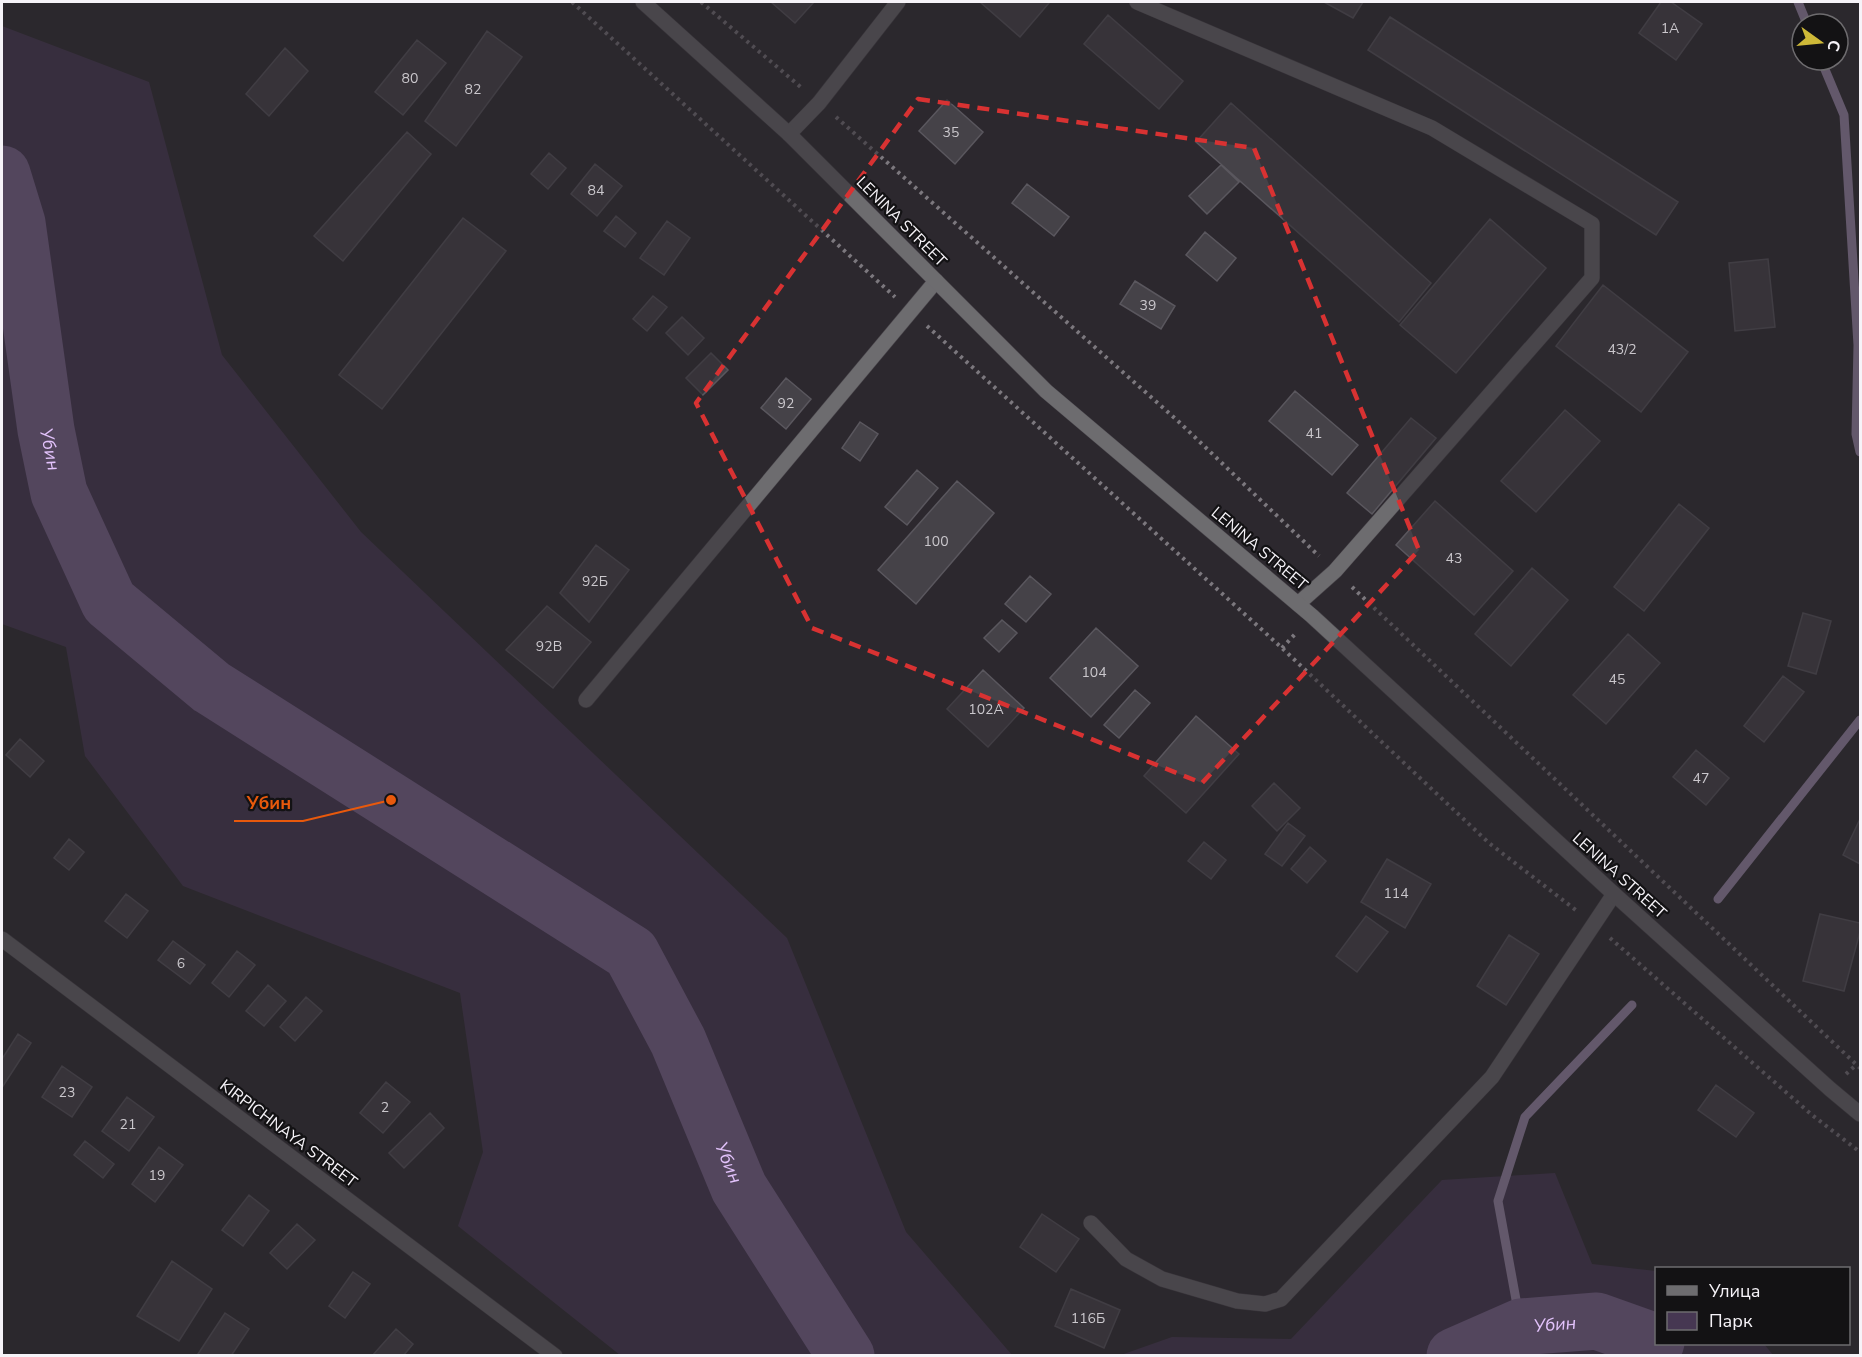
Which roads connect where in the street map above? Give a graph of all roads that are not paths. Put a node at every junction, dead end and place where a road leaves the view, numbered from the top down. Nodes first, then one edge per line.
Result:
1 (643, 2) edge
2 (898, 2) edge
3 (1137, 2) edge
4 (789, 134) junction
5 (936, 281) junction
6 (1298, 604) junction
7 (586, 700) dead end
8 (1614, 894) junction
9 (2, 939) edge
10 (1859, 1110) edge
11 (1091, 1223) dead end
12 (555, 1356) edge

1 - 4 street, LENINA STREET
2 - 4 street
3 - 6 street
4 - 5 street, LENINA STREET
5 - 6 street, LENINA STREET
5 - 7 street
6 - 8 street, LENINA STREET
8 - 10 street, LENINA STREET
8 - 11 street
9 - 12 street, KIRPICHNAYA STREET

